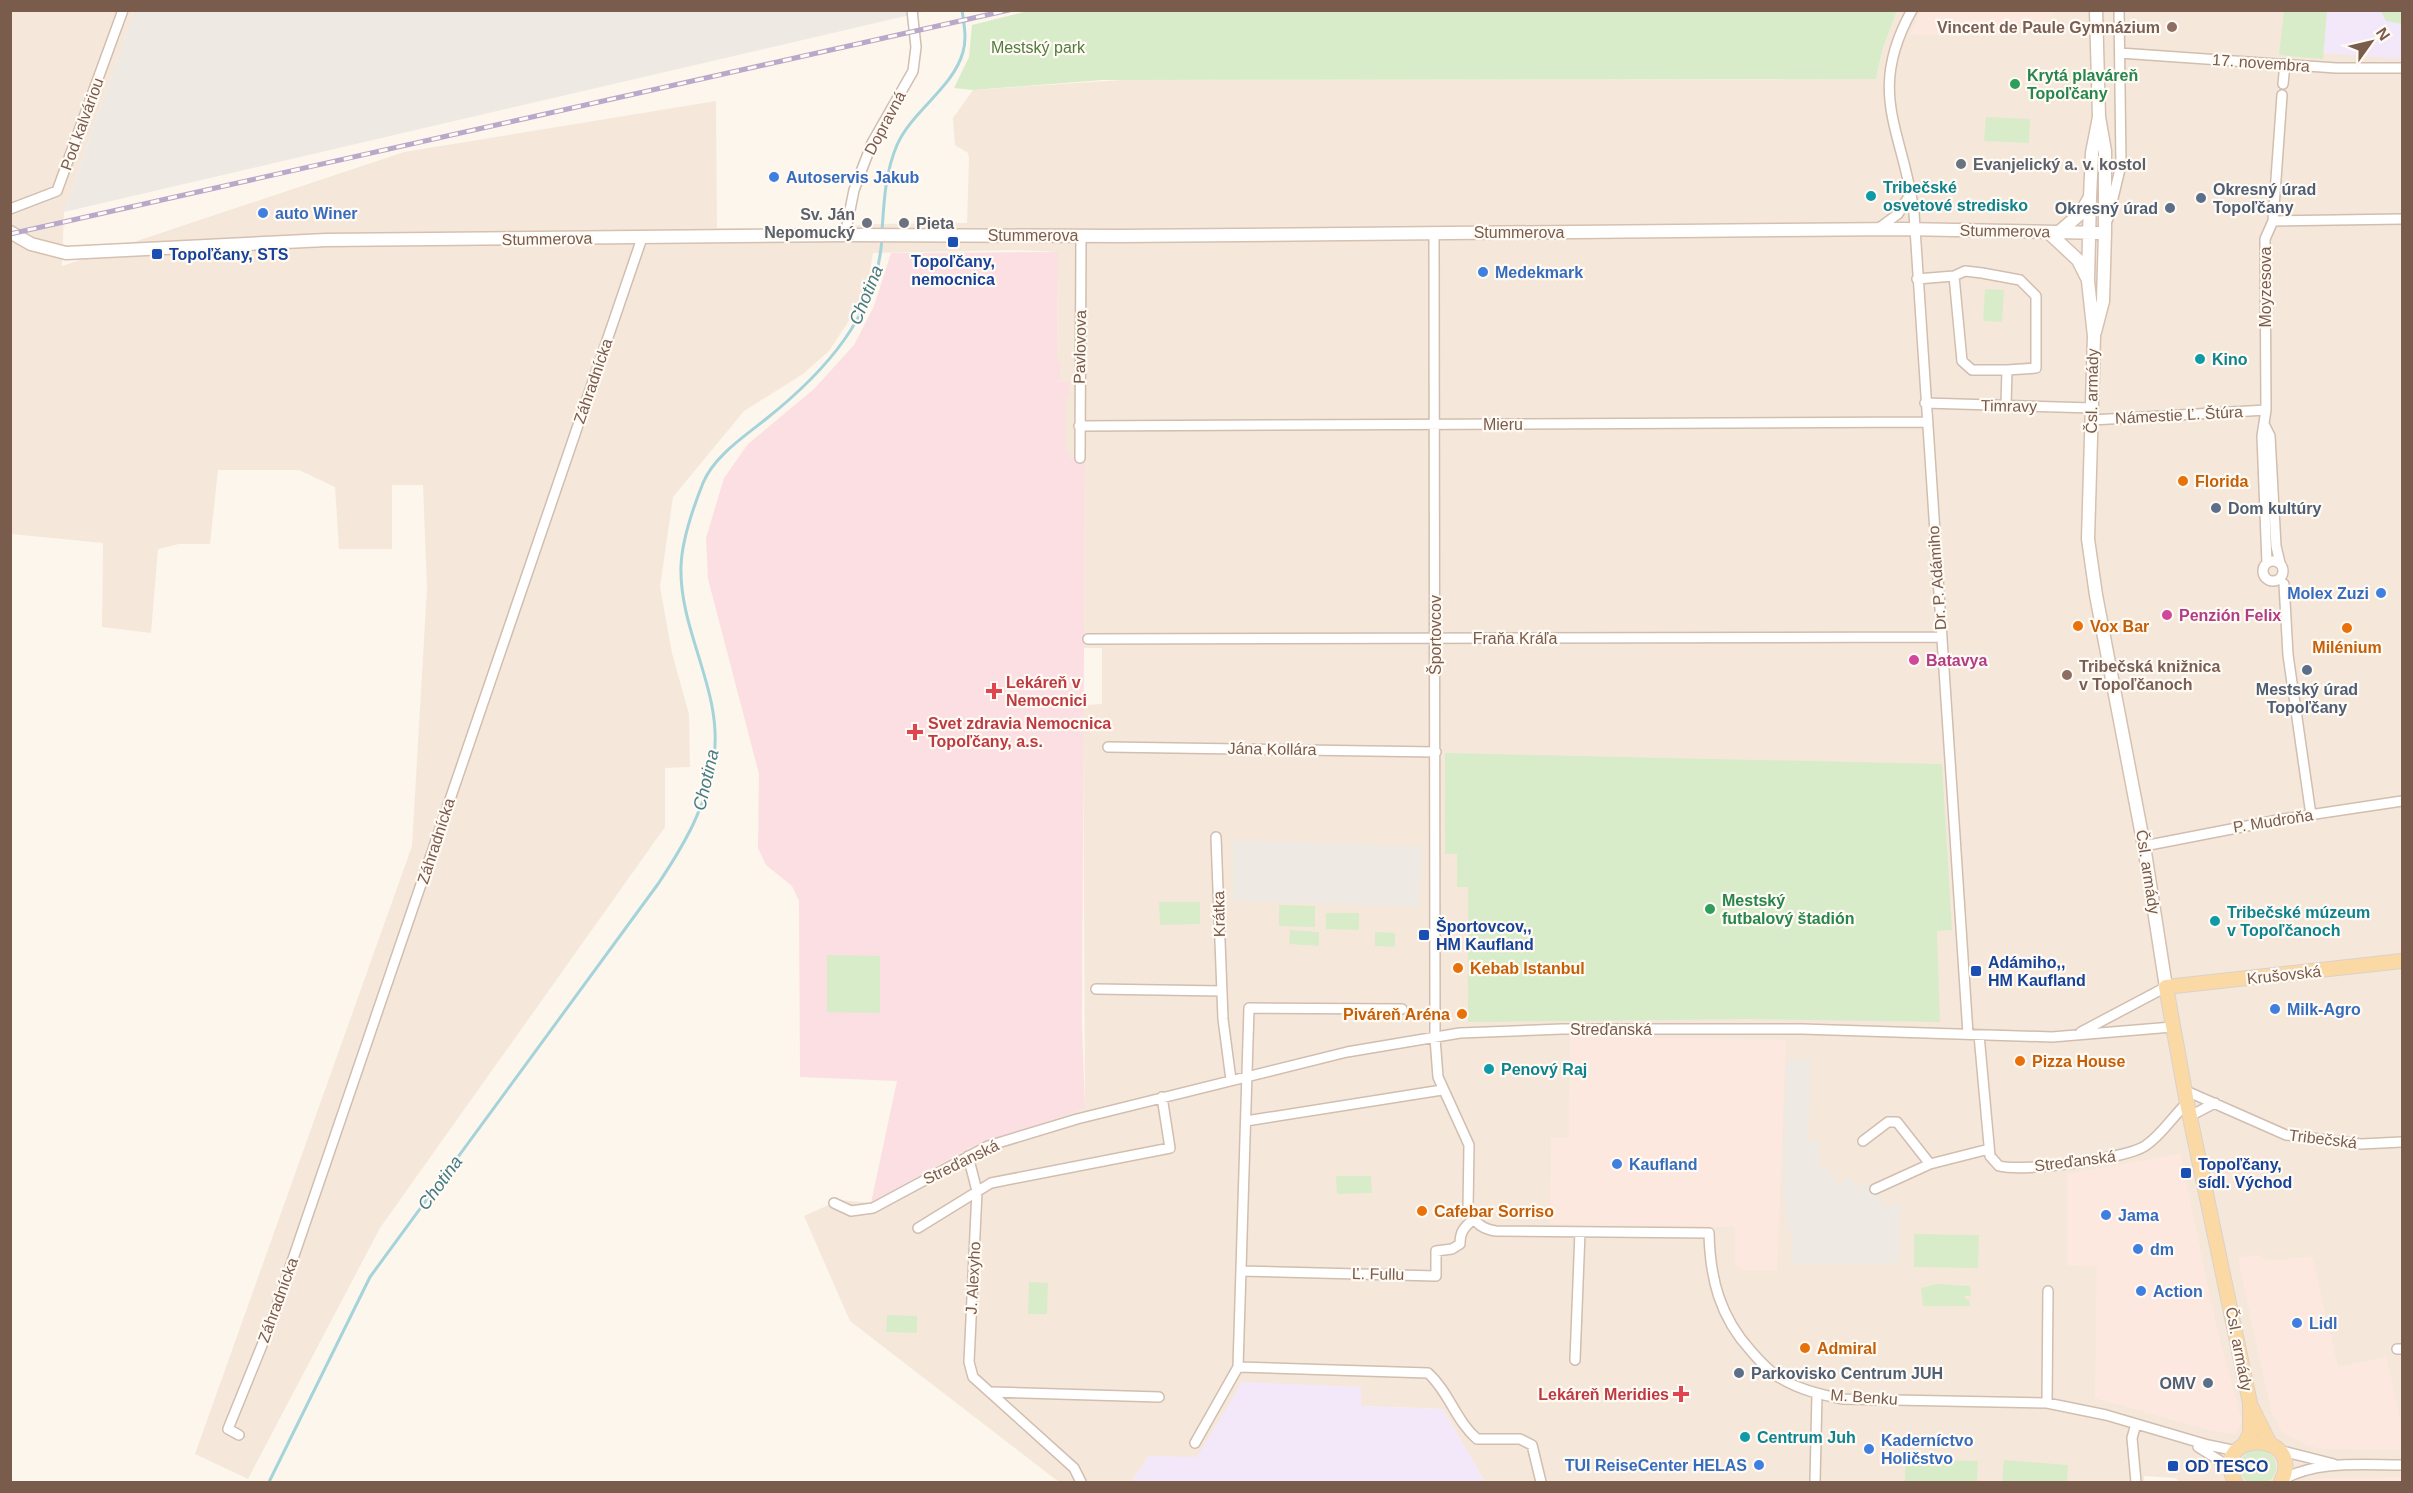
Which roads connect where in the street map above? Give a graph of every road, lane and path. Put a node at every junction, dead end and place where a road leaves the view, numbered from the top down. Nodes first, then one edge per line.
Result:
1 (123, 10) edge
2 (912, 10) edge
3 (1912, 10) edge
4 (2096, 10) edge
5 (2119, 10) edge
6 (2120, 53) junction
7 (2285, 64) junction
8 (2403, 68) edge
9 (2283, 84) dead end
10 (2282, 95) dead end
11 (2099, 117) junction
12 (1911, 193) junction
13 (2090, 197) junction
14 (10, 209) edge
15 (2403, 219) edge
16 (2273, 221) junction
17 (1876, 230) junction
18 (1914, 230) junction
19 (10, 232) edge
20 (2054, 232) junction
21 (1434, 233) junction
22 (2090, 233) junction
23 (2105, 234) junction
24 (845, 235) junction
25 (1081, 236) junction
26 (642, 238) junction
27 (1954, 276) junction
28 (1917, 279) junction
29 (2088, 281) junction
30 (2094, 336) junction
31 (2007, 370) junction
32 (1926, 403) junction
33 (2006, 405) junction
34 (2266, 410) junction
35 (2092, 414) junction
36 (1927, 422) junction
37 (1434, 423) junction
38 (1079, 426) junction
39 (2265, 426) junction
40 (1080, 458) dead end
41 (2267, 563) junction
42 (2280, 563) junction
43 (2284, 584) dead end
44 (1941, 637) junction
45 (1435, 638) junction
46 (1088, 639) dead end
47 (1108, 747) dead end
48 (1436, 752) junction
49 (2403, 801) edge
50 (2311, 815) junction
51 (1216, 837) dead end
52 (2144, 846) junction
53 (2403, 961) edge
54 (2166, 987) junction
55 (1096, 989) dead end
56 (1222, 991) junction
57 (1401, 1010) dead end
58 (2172, 1027) junction
59 (1968, 1034) junction
60 (2078, 1034) junction
61 (1979, 1035) junction
62 (1435, 1038) junction
63 (1247, 1077) junction
64 (1231, 1080) junction
65 (1442, 1090) junction
66 (1162, 1097) junction
67 (2215, 1102) junction
68 (2187, 1103) junction
69 (1246, 1121) junction
70 (1863, 1141) dead end
71 (2403, 1143) edge
72 (1989, 1149) junction
73 (968, 1156) junction
74 (1930, 1164) junction
75 (1875, 1189) dead end
76 (977, 1191) junction
77 (834, 1203) dead end
78 (1473, 1220) junction
79 (918, 1228) dead end
80 (1580, 1232) junction
81 (1241, 1271) junction
82 (2048, 1291) dead end
83 (1575, 1360) dead end
84 (1238, 1367) junction
85 (993, 1392) junction
86 (1817, 1394) junction
87 (1159, 1397) dead end
88 (2047, 1402) junction
89 (2250, 1403) junction
90 (2136, 1424) junction
91 (239, 1435) dead end
92 (2177, 1437) junction
93 (1195, 1443) dead end
94 (2274, 1447) junction
95 (2240, 1448) junction
96 (2403, 1465) edge
97 (2340, 1466) junction
98 (2233, 1478) edge
99 (2281, 1481) edge
100 (1081, 1482) edge
101 (1540, 1482) edge
102 (1815, 1482) edge
103 (2136, 1482) edge

1 - 14 street, Pod kalváriou
2 - 24 street, Dopravná
3 - 12 street, Dr. P. Adámiho
4 - 11 street
5 - 6 street
6 - 7 street, 17. novembra
6 - 23 street
7 - 8 street, 17. novembra
7 - 9 street
10 - 16 street, Moyzesova
11 - 13 street, Čsl. armády
11 - 23 street, Čsl. armády
12 - 17 street
12 - 18 street, Dr. P. Adámiho
13 - 20 street
13 - 22 street, Čsl. armády
15 - 16 street
16 - 34 street, Moyzesova
17 - 18 street, Stummerova
17 - 21 street, Stummerova
18 - 20 street, Stummerova
18 - 28 street, Dr. P. Adámiho
19 - 26 street, Stummerova
20 - 22 street, Stummerova
20 - 29 street
21 - 25 street, Stummerova
21 - 37 street, Športovcov
22 - 23 street, Stummerova
22 - 29 street, Čsl. armády
23 - 30 street, Čsl. armády
24 - 25 street, Stummerova
24 - 26 street, Stummerova
25 - 38 street, Pavlovova
26 - 91 street, Záhradnícka
27 - 28 street
27 - 31 street
27 - 31 street
28 - 32 street, Dr. P. Adámiho
29 - 30 street, Čsl. armády
30 - 35 street, Čsl. armády
31 - 33 street
32 - 33 street, Timravy
32 - 36 street, Dr. P. Adámiho
33 - 35 street, Timravy
34 - 35 street, Námestie Ľ. Štúra
34 - 39 street, Moyzesova
35 - 52 street, Čsl. armády
36 - 37 street, Mieru
36 - 44 street, Dr. P. Adámiho
37 - 38 street, Mieru
37 - 45 street, Športovcov
38 - 40 street, Pavlovova
39 - 41 street
39 - 42 street
41 - 42 street
41 - 42 street
43 - 50 street
44 - 45 street, Fraňa Kráľa
44 - 59 street, Dr. P. Adámiho
45 - 46 street, Fraňa Kráľa
45 - 48 street, Športovcov
47 - 48 street, Jána Kollára
48 - 62 street, Športovcov
49 - 50 street, P. Mudroňa
50 - 52 street, P. Mudroňa
51 - 56 street, Krátka
52 - 54 street, Čsl. armády
53 - 54 main road, Krušovská
54 - 58 main road, Čsl. armády
54 - 60 street, Streďanská
55 - 56 street
56 - 64 street, Krátka
57 - 63 street
58 - 60 street, Streďanská
58 - 68 main road, Čsl. armády
59 - 61 street, Streďanská
59 - 62 street, Streďanská
60 - 61 street, Streďanská
61 - 72 street, Streďanská
62 - 63 street, Streďanská
62 - 65 street, Športovcov
63 - 64 street, Streďanská
63 - 69 street
64 - 66 street, Streďanská
65 - 69 street
65 - 78 street, Športovcov
66 - 73 street, Streďanská
66 - 76 street, Streďanská
67 - 68 street, Tribečská
67 - 68 street
67 - 71 street, Tribečská
68 - 72 street, Streďanská
68 - 89 main road, Čsl. armády
69 - 81 street
70 - 74 street
72 - 74 street
73 - 76 street, J. Alexyho
73 - 77 street, Streďanská
74 - 75 street
76 - 79 street, Streďanská
76 - 85 street, J. Alexyho
78 - 80 street
78 - 81 street, Ľ. Fullu
80 - 83 street
80 - 86 street, M. Benku
81 - 84 street
82 - 88 street
84 - 93 street
84 - 101 street
85 - 87 street
85 - 100 street, J. Alexyho
86 - 88 street, M. Benku
86 - 102 street
88 - 90 street, M. Benku
89 - 94 main road, Čsl. armády
89 - 95 main road, Čsl. armády
90 - 92 street, M. Benku
90 - 103 street
92 - 95 street, M. Benku
92 - 98 street, M. Benku
94 - 95 main road
94 - 97 street
94 - 99 main road, Čsl. armády
95 - 98 main road, Čsl. armády
96 - 97 street
97 - 99 street

